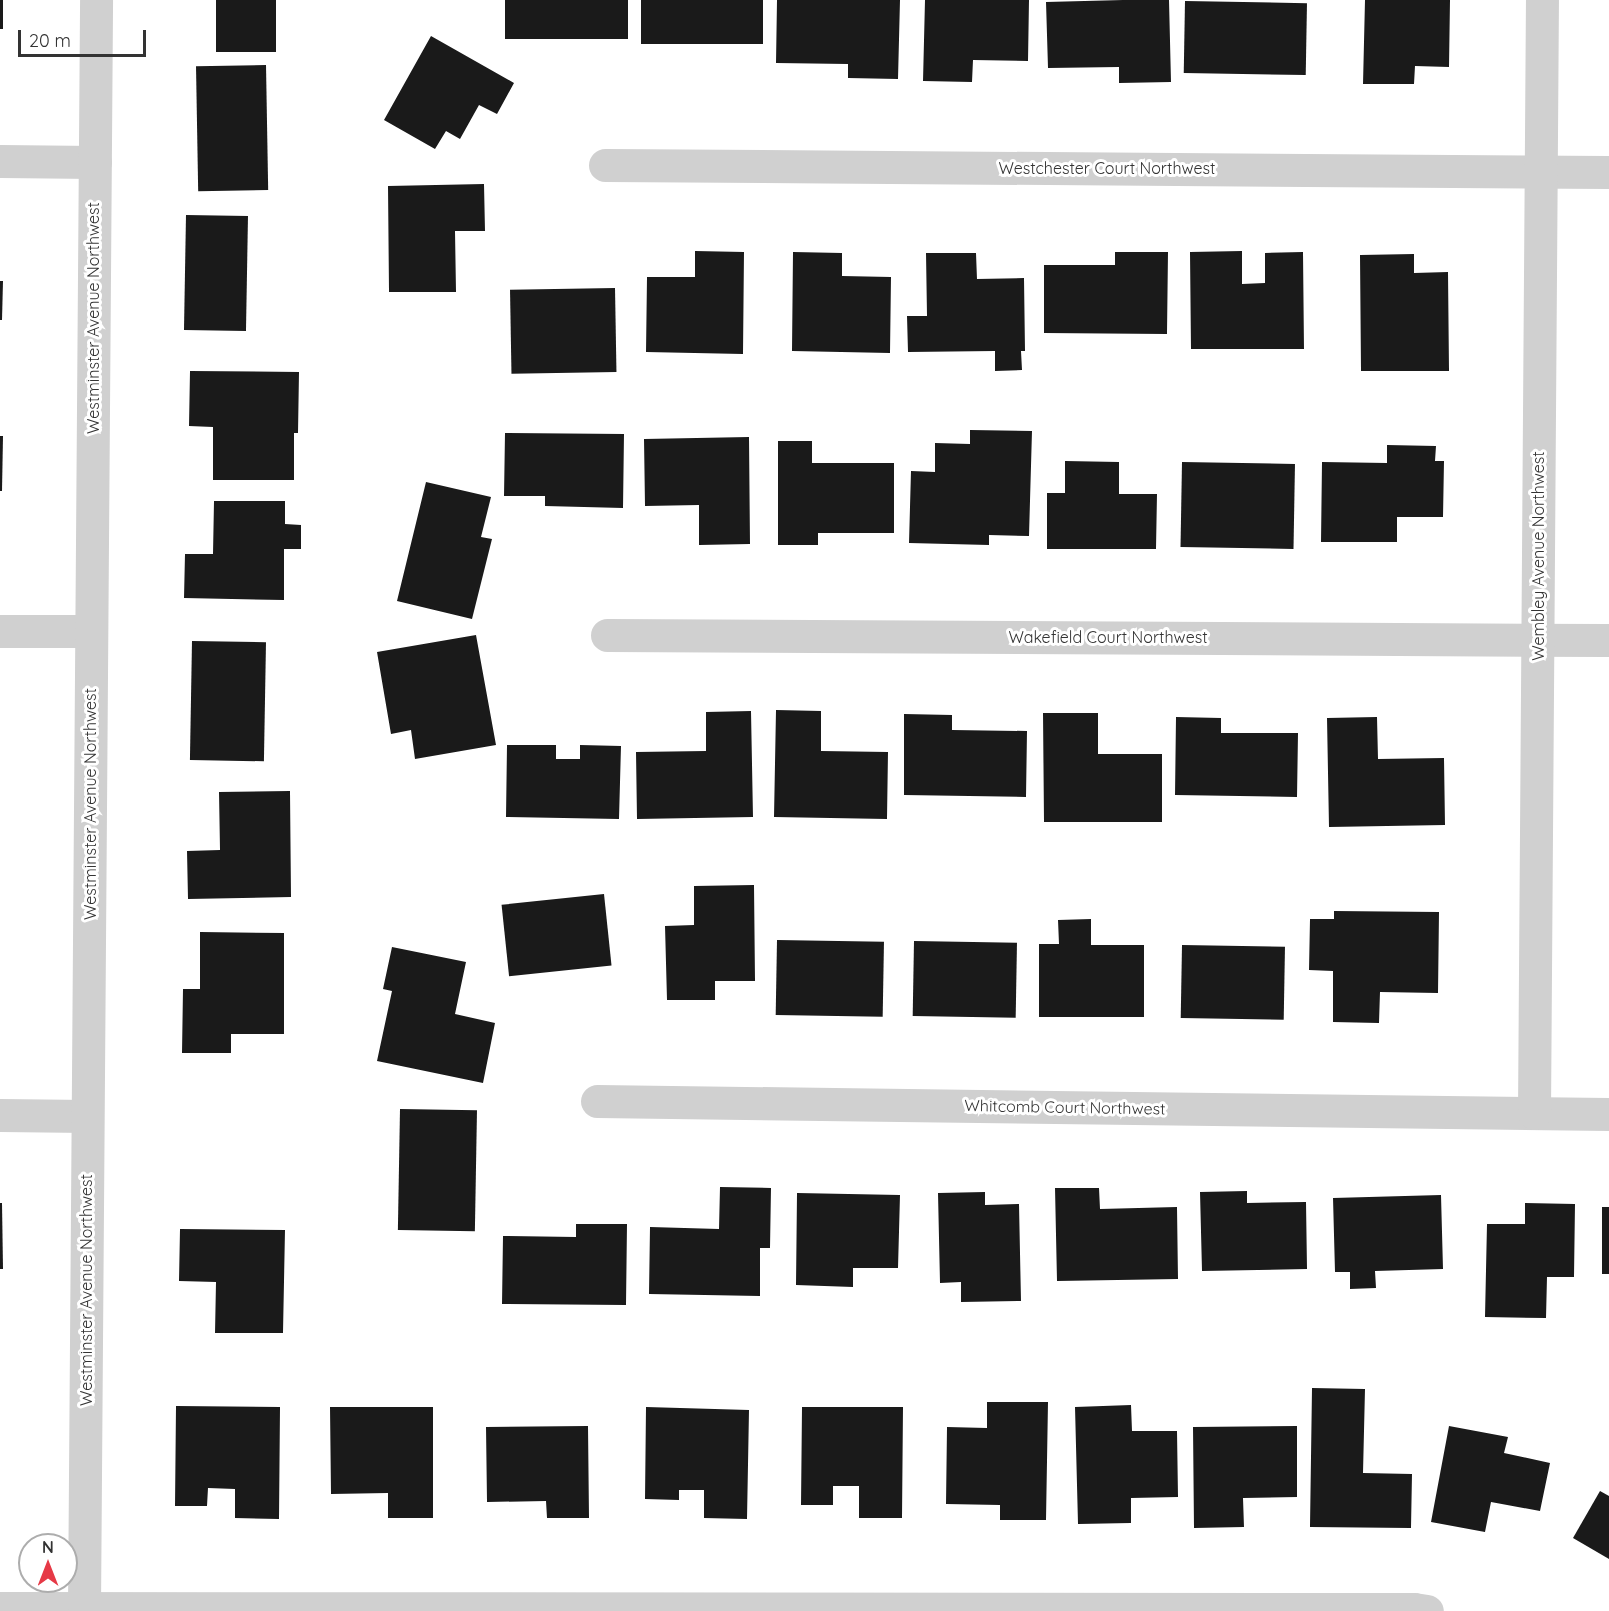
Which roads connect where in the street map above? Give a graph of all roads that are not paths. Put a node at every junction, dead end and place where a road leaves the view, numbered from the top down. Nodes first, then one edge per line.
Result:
1 (96, 0) edge
2 (1542, 0) edge
3 (0, 161) edge
4 (94, 162) junction
5 (605, 165) dead end
6 (1540, 171) junction
7 (1609, 172) edge
8 (0, 631) edge
9 (91, 632) junction
10 (607, 635) dead end
11 (1537, 639) junction
12 (1609, 640) edge
13 (597, 1101) dead end
14 (1534, 1113) junction
15 (1609, 1114) edge
16 (0, 1115) edge
17 (87, 1116) junction
18 (0, 1608) edge
19 (84, 1608) junction
20 (305, 1610) edge
21 (841, 1610) edge
22 (1427, 1611) edge

1 - 4 street, Westminster Avenue Northwest
2 - 6 street, Wembley Avenue Northwest
3 - 4 street
4 - 9 street, Westminster Avenue Northwest
5 - 6 street, Westchester Court Northwest
6 - 7 street, Westchester Court Northwest
6 - 11 street, Wembley Avenue Northwest
8 - 9 street
9 - 17 street, Westminster Avenue Northwest
10 - 11 street, Wakefield Court Northwest
11 - 12 street, Wakefield Court Northwest
11 - 14 street, Wembley Avenue Northwest
13 - 14 street, Whitcomb Court Northwest
14 - 15 street, Whitcomb Court Northwest
16 - 17 street
17 - 19 street, Westminster Avenue Northwest
18 - 19 street
19 - 20 street
20 - 21 street
21 - 22 street

